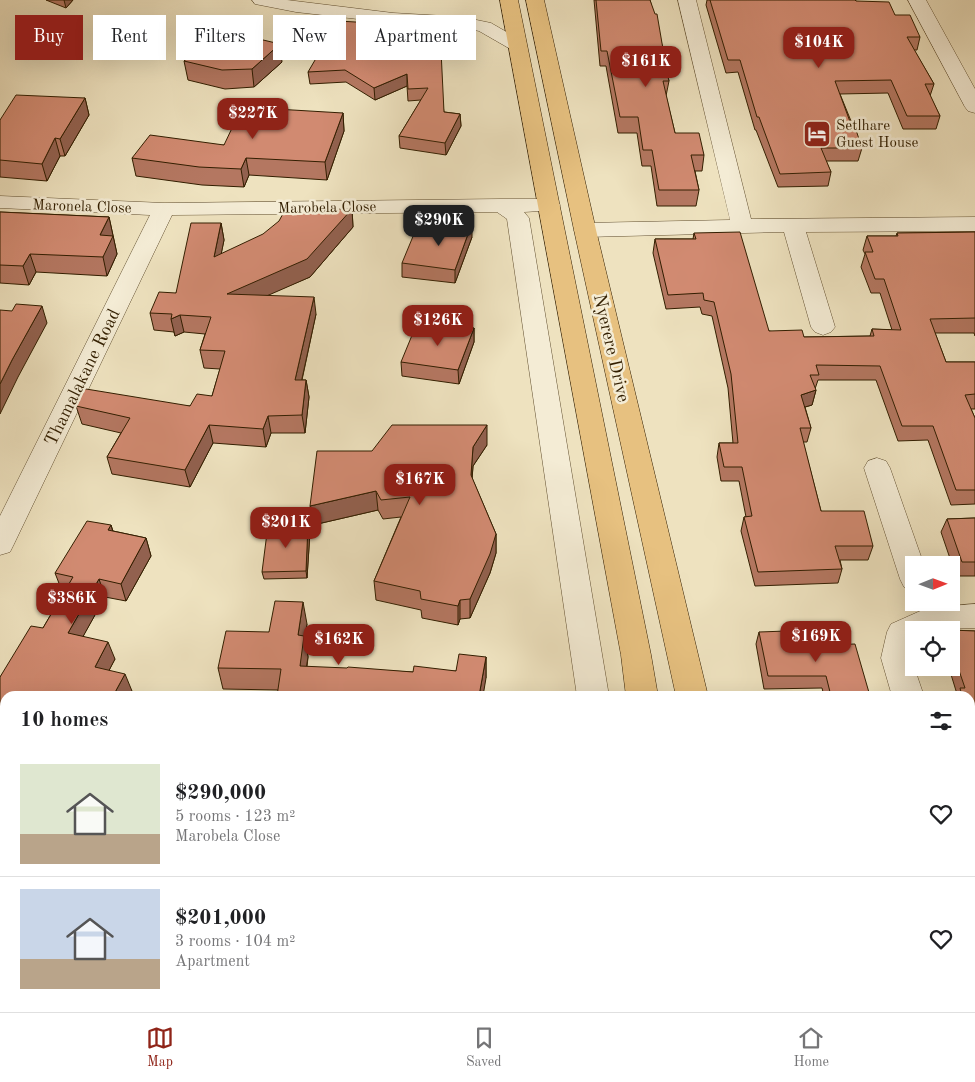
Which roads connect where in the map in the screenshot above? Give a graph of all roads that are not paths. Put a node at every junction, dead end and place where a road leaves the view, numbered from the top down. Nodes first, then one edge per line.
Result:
1 (261, 0) edge
2 (363, 0) edge
3 (535, 0) edge
4 (687, 0) edge
5 (917, 0) edge
6 (510, 4) edge
7 (417, 8) junction
8 (440, 15) edge
9 (476, 19) edge
10 (476, 26) edge
11 (518, 46) junction
12 (975, 107) edge
13 (0, 202) edge
14 (500, 205) junction
15 (549, 205) junction
16 (164, 209) junction
17 (975, 224) edge
18 (742, 226) junction
19 (793, 226) junction
20 (585, 230) junction
21 (823, 327) dead end
22 (877, 468) dead end
23 (0, 544) edge
24 (906, 556) edge
25 (924, 611) edge
26 (975, 616) edge
27 (592, 691) edge
28 (641, 691) edge
29 (691, 691) edge
30 (906, 691) edge

1 - 7 street
2 - 7 street
3 - 20 main road, Nyerere Drive
4 - 18 street
5 - 12 street
6 - 9 street
6 - 11 main road, Nyerere Drive
7 - 8 street
10 - 11 street
11 - 15 main road, Nyerere Drive
13 - 16 street, Maronela Close
14 - 15 street, Marobela Close
14 - 16 street, Marobela Close
14 - 27 street
15 - 28 main road, Nyerere Drive
16 - 23 street, Thamalakane Road
17 - 19 street
18 - 19 street
18 - 20 street
19 - 21 street
20 - 29 main road, Nyerere Drive
22 - 24 street
25 - 26 street
25 - 30 street

